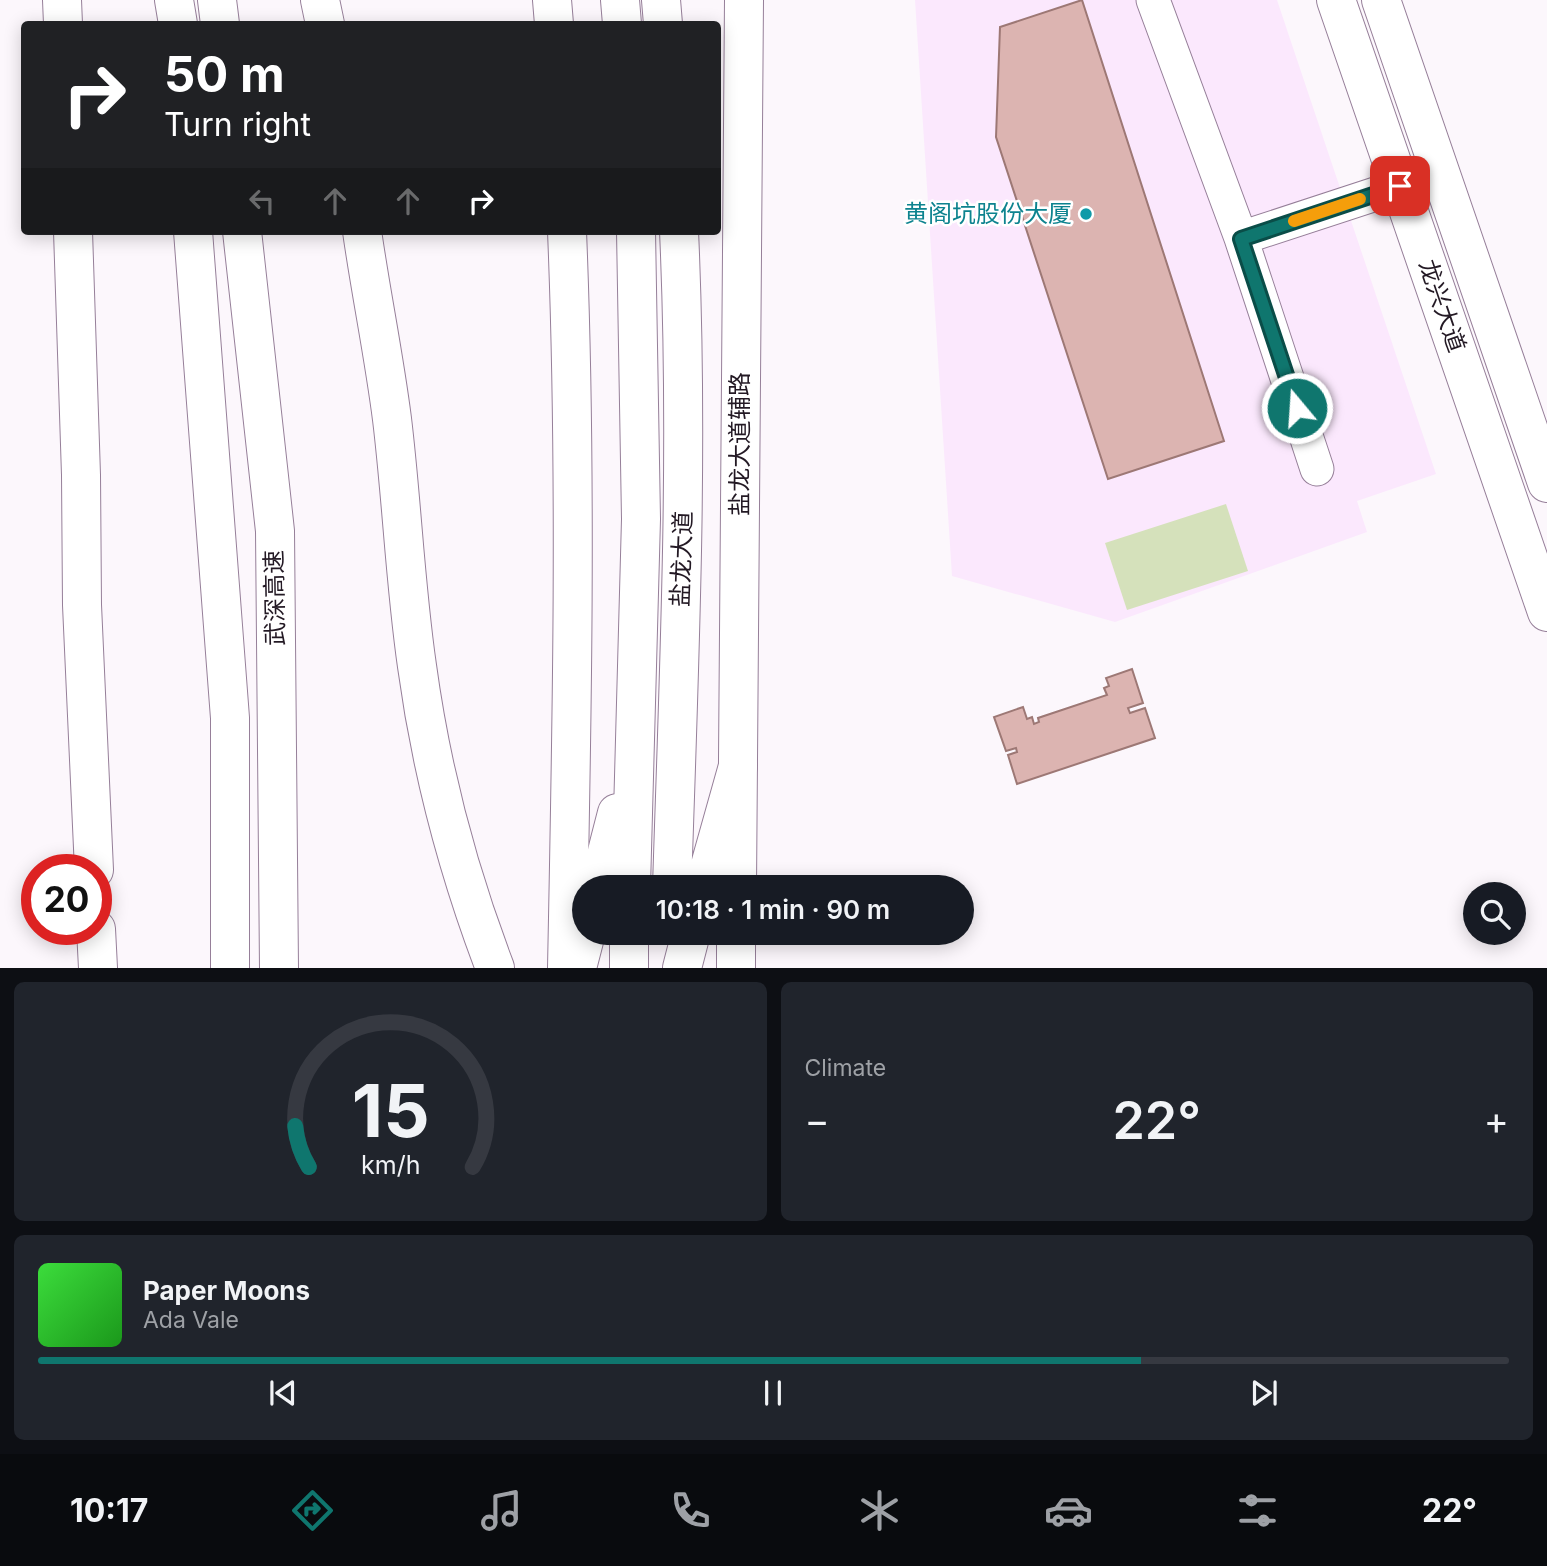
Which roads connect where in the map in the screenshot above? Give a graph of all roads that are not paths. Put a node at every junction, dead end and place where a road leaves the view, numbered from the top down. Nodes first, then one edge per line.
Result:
1 (62, 0) edge
2 (174, 0) edge
3 (217, 0) edge
4 (320, 0) edge
5 (552, 0) edge
6 (620, 0) edge
7 (661, 0) edge
8 (744, 0) edge
9 (1153, 0) edge
10 (1336, 0) edge
11 (1381, 0) edge
12 (63, 21) edge
13 (178, 21) edge
14 (220, 21) edge
15 (324, 21) edge
16 (554, 21) edge
17 (622, 21) edge
18 (663, 21) edge
19 (1400, 186) junction
20 (73, 235) edge
21 (193, 235) edge
22 (242, 235) edge
23 (363, 235) edge
24 (567, 235) edge
25 (636, 235) edge
26 (679, 235) edge
27 (1241, 239) junction
28 (1317, 468) dead end
29 (1547, 483) edge
30 (1547, 612) edge
31 (634, 747) junction
32 (738, 766) junction
33 (93, 854) edge
34 (601, 875) edge
35 (631, 875) edge
36 (672, 875) edge
37 (707, 875) edge
38 (737, 875) edge
39 (97, 945) edge
40 (583, 945) edge
41 (629, 945) edge
42 (671, 945) edge
43 (688, 945) edge
44 (736, 945) edge
45 (98, 968) edge
46 (230, 968) edge
47 (279, 968) edge
48 (495, 968) edge
49 (567, 968) edge
50 (577, 968) edge
51 (629, 968) edge
52 (670, 968) edge
53 (682, 968) edge
54 (736, 968) edge

1 - 12 main road
2 - 13 main road
3 - 14 main road
4 - 15 main road
5 - 16 main road
6 - 17 main road
7 - 18 main road
8 - 32 main road, 盐龙大道辅路
9 - 27 lane
10 - 19 main road, 龙兴大道
11 - 29 main road, 龙兴大道
19 - 27 lane
19 - 30 main road, 龙兴大道
20 - 33 main road
21 - 46 main road
22 - 47 main road, 武深高速
23 - 48 main road
24 - 49 main road
25 - 31 main road, 盐龙大道
26 - 36 main road, 盐龙大道
27 - 28 lane
31 - 34 main road
31 - 35 main road, 盐龙大道
32 - 37 main road
32 - 38 main road, 盐龙大道辅路
39 - 45 main road
40 - 50 main road
41 - 51 main road
42 - 52 main road
43 - 53 main road
44 - 54 main road

